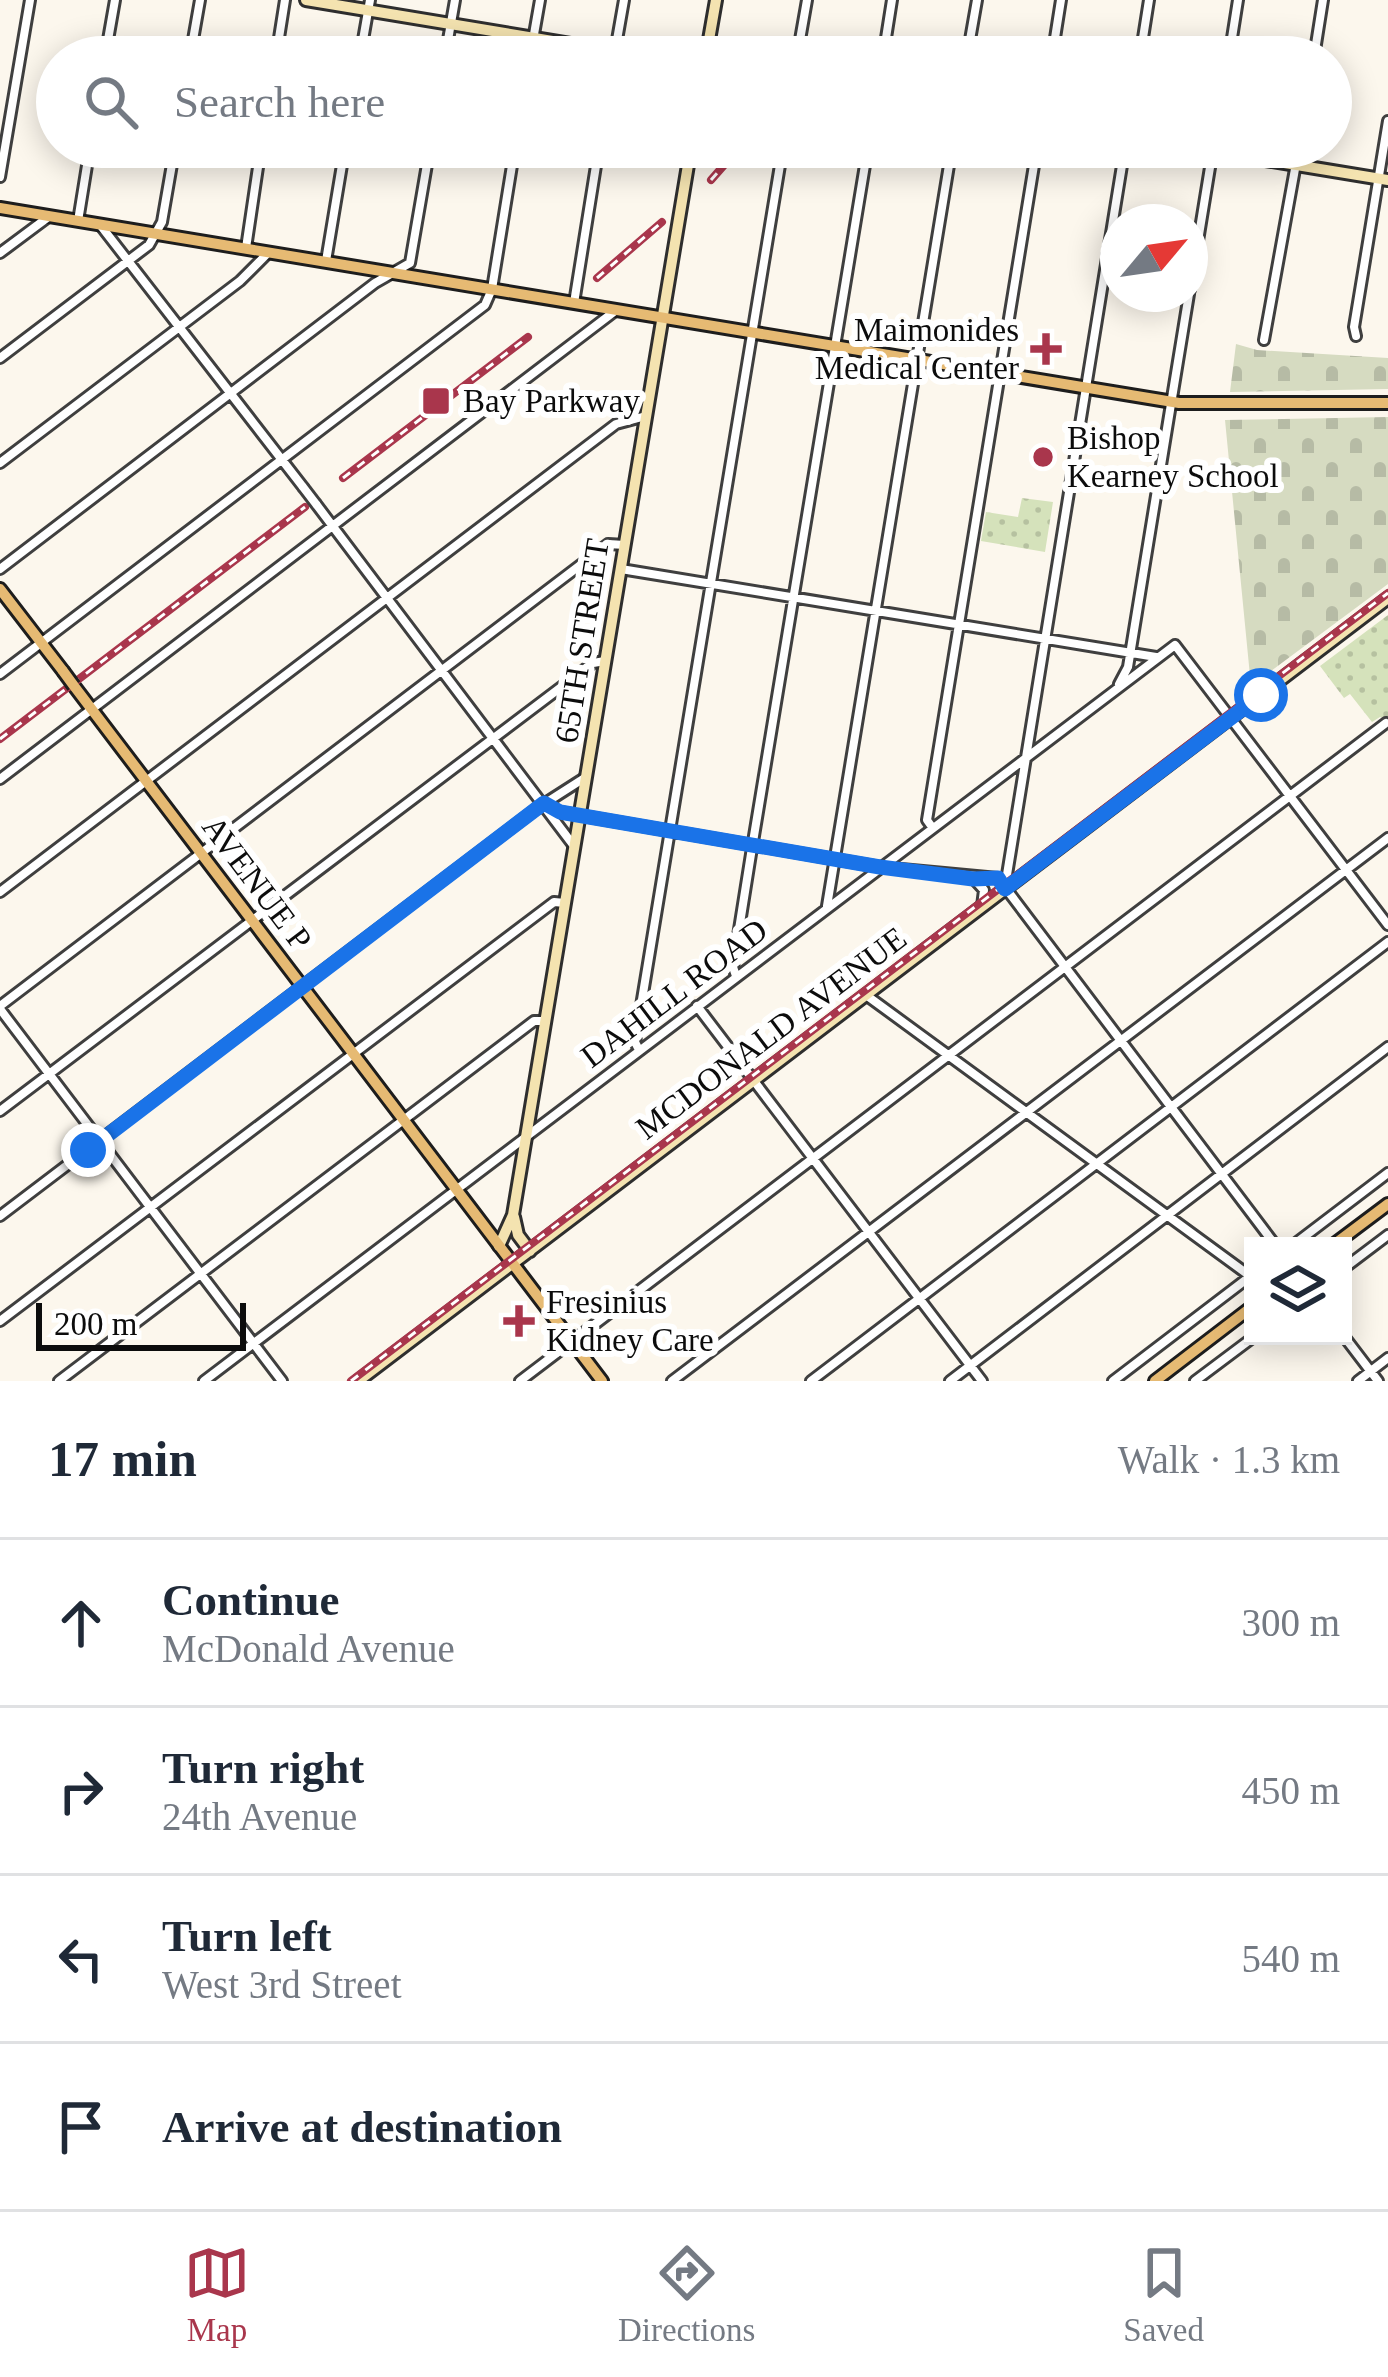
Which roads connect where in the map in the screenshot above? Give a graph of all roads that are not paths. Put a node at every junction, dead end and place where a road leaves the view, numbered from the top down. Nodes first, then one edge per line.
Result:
1 (30, 0) edge
2 (115, 0) edge
3 (200, 0) edge
4 (285, 0) edge
5 (306, 0) edge
6 (454, 0) edge
7 (539, 0) edge
8 (623, 0) edge
9 (716, 0) edge
10 (807, 0) edge
11 (892, 0) edge
12 (977, 0) edge
13 (1061, 0) edge
14 (1149, 0) edge
15 (1238, 0) edge
16 (1323, 0) edge
17 (369, 5) edge
18 (451, 24) junction
19 (109, 36) edge
20 (194, 36) edge
21 (279, 36) edge
22 (364, 36) edge
23 (449, 36) edge
24 (521, 36) edge
25 (533, 36) edge
26 (618, 36) edge
27 (710, 36) edge
28 (801, 36) edge
29 (886, 36) edge
30 (971, 36) edge
31 (1055, 36) edge
32 (1143, 36) edge
33 (1232, 36) edge
34 (1317, 36) edge
35 (1388, 121) edge
36 (87, 168) edge
37 (171, 168) edge
38 (258, 168) edge
39 (342, 168) edge
40 (426, 168) edge
41 (512, 168) edge
42 (596, 168) edge
43 (688, 168) edge
44 (779, 168) edge
45 (865, 168) edge
46 (949, 168) edge
47 (1034, 168) edge
48 (1122, 168) edge
49 (1210, 168) edge
50 (1295, 168) edge
51 (1313, 168) edge
52 (0, 177) edge
53 (1383, 180) edge
54 (1204, 204) edge
55 (0, 208) edge
56 (48, 217) junction
57 (78, 221) junction
58 (100, 225) junction
59 (155, 234) junction
60 (246, 248) junction
61 (268, 252) junction
62 (0, 253) edge
63 (130, 260) junction
64 (326, 262) junction
65 (393, 273) junction
66 (492, 289) junction
67 (574, 305) junction
68 (615, 311) junction
69 (1187, 312) edge
70 (663, 318) junction
71 (181, 326) junction
72 (752, 333) junction
73 (1356, 336) dead end
74 (1264, 340) dead end
75 (835, 346) junction
76 (0, 358) edge
77 (918, 360) junction
78 (1000, 374) junction
79 (1085, 388) junction
80 (231, 393) junction
81 (1172, 402) junction
82 (1388, 403) edge
83 (646, 416) junction
84 (282, 459) junction
85 (0, 463) edge
86 (333, 526) junction
87 (625, 545) junction
88 (0, 569) edge
89 (622, 569) junction
90 (710, 584) junction
91 (0, 589) edge
92 (794, 597) junction
93 (388, 598) junction
94 (1388, 598) edge
95 (876, 610) junction
96 (958, 625) junction
97 (1044, 639) junction
98 (41, 643) junction
99 (1129, 654) junction
100 (1158, 657) junction
101 (606, 660) junction
102 (442, 670) junction
103 (0, 674) edge
104 (1115, 690) junction
105 (91, 709) junction
106 (1230, 718) junction
107 (1386, 723) edge
108 (493, 736) junction
109 (1024, 758) junction
110 (587, 776) junction
111 (0, 779) edge
112 (146, 781) junction
113 (1291, 796) junction
114 (544, 803) junction
115 (580, 816) junction
116 (932, 827) junction
117 (669, 831) junction
118 (1388, 838) edge
119 (752, 845) junction
120 (575, 848) junction
121 (201, 853) junction
122 (834, 859) junction
123 (880, 867) junction
124 (1346, 869) junction
125 (973, 879) junction
126 (1005, 889) junction
127 (0, 892) edge
128 (566, 904) junction
129 (982, 906) junction
130 (827, 908) junction
131 (251, 920) junction
132 (1388, 925) edge
133 (1388, 943) edge
134 (1064, 968) junction
135 (736, 976) junction
136 (302, 987) junction
137 (866, 995) junction
138 (697, 1006) junction
139 (0, 1008) edge
140 (546, 1021) junction
141 (1120, 1042) junction
142 (1388, 1047) edge
143 (638, 1050) junction
144 (353, 1053) junction
145 (949, 1055) junction
146 (49, 1074) junction
147 (754, 1080) junction
148 (1171, 1108) junction
149 (0, 1111) edge
150 (1028, 1112) junction
151 (404, 1120) junction
152 (527, 1135) junction
153 (100, 1141) junction
154 (813, 1159) junction
155 (1097, 1164) junction
156 (1388, 1173) edge
157 (1221, 1174) junction
158 (456, 1190) junction
159 (1388, 1204) edge
160 (150, 1208) junction
161 (513, 1215) junction
162 (0, 1216) edge
163 (1167, 1216) junction
164 (869, 1232) junction
165 (1388, 1235) edge
166 (1269, 1237) edge
167 (1304, 1237) edge
168 (1344, 1237) edge
169 (499, 1246) junction
170 (530, 1251) junction
171 (1352, 1262) edge
172 (513, 1264) junction
173 (1244, 1269) edge
174 (201, 1274) junction
175 (1244, 1281) edge
176 (919, 1299) junction
177 (1244, 1313) edge
178 (0, 1321) edge
179 (572, 1342) junction
180 (254, 1343) junction
181 (1244, 1344) edge
182 (1351, 1345) edge
183 (1386, 1364) edge
184 (970, 1365) junction
185 (1371, 1371) junction
186 (59, 1381) edge
187 (204, 1381) edge
188 (282, 1381) edge
189 (358, 1381) edge
190 (520, 1381) edge
191 (602, 1381) edge
192 (672, 1381) edge
193 (811, 1381) edge
194 (950, 1381) edge
195 (982, 1381) edge
196 (1113, 1381) edge
197 (1155, 1381) edge
198 (1196, 1381) edge
199 (1358, 1381) edge
200 (1378, 1381) edge

1 - 52 street
2 - 19 street
3 - 20 street
4 - 21 street
5 - 17 main road
6 - 18 street
7 - 25 street
8 - 26 street
9 - 27 main road
10 - 28 street
11 - 29 street
12 - 30 street
13 - 31 street
14 - 32 street
15 - 33 street
16 - 34 street
17 - 18 main road
17 - 22 street
18 - 23 street
18 - 24 main road
35 - 53 street
36 - 57 street
37 - 59 street
38 - 60 street
39 - 64 street
40 - 65 street
41 - 66 street
42 - 67 street
43 - 70 main road, 65TH STREET
44 - 72 street
45 - 75 street
46 - 77 street
47 - 78 street
48 - 79 street
49 - 54 street
50 - 74 street
51 - 53 main road
53 - 73 street
55 - 56 main road
56 - 57 main road
56 - 62 street
57 - 58 main road
58 - 59 main road
58 - 63 street
59 - 60 main road
59 - 63 street
60 - 61 main road
61 - 64 main road
61 - 71 street
63 - 71 street
63 - 76 street
64 - 65 main road
65 - 66 main road
65 - 80 street
66 - 67 main road
66 - 84 street
67 - 68 main road
68 - 70 main road
68 - 86 street
69 - 81 street
70 - 72 main road
70 - 83 main road, 65TH STREET
71 - 80 street
71 - 85 street
72 - 75 main road
72 - 90 street
75 - 77 main road
75 - 92 street
77 - 78 main road
77 - 95 street
78 - 79 main road
78 - 96 street
79 - 81 main road
79 - 97 street
80 - 84 street
80 - 88 street
81 - 82 main road
81 - 99 street
83 - 87 main road, 65TH STREET
83 - 93 street
84 - 86 street, bridge
84 - 98 street
86 - 93 street
86 - 105 street
87 - 89 main road, 65TH STREET
87 - 102 street
89 - 90 street
89 - 101 main road, 65TH STREET
90 - 92 street
90 - 117 street
91 - 98 main road, AVENUE P
92 - 95 street
92 - 119 street
93 - 102 street
93 - 112 street
94 - 106 main road, MCDONALD AVENUE
95 - 96 street
95 - 122 street
96 - 97 street
96 - 116 street
97 - 99 street
97 - 109 street
98 - 103 street
98 - 105 main road, AVENUE P, bridge
99 - 100 street
99 - 104 street
100 - 104 street, DAHILL ROAD
100 - 106 street, DAHILL ROAD
101 - 108 street
101 - 110 main road, 65TH STREET
102 - 108 street
102 - 121 street
104 - 109 street, DAHILL ROAD
105 - 111 street
105 - 112 main road, AVENUE P
106 - 113 street
106 - 126 main road, MCDONALD AVENUE
107 - 113 street
108 - 114 street
108 - 131 street
109 - 116 street, DAHILL ROAD
109 - 126 street
110 - 114 street
110 - 115 main road, 65TH STREET
112 - 121 main road, AVENUE P
112 - 127 street
113 - 124 street
113 - 134 street
114 - 115 street
114 - 120 street
114 - 136 street
115 - 117 street
115 - 120 main road, 65TH STREET
116 - 123 street, DAHILL ROAD
117 - 119 street
117 - 143 street
118 - 124 street
119 - 122 street
119 - 135 street
120 - 128 main road, 65TH STREET
121 - 131 main road, AVENUE P
121 - 139 street
122 - 123 street
122 - 130 street
123 - 125 street
123 - 130 street, DAHILL ROAD
124 - 132 street
124 - 141 street
125 - 126 street
125 - 129 street
126 - 129 main road, MCDONALD AVENUE
126 - 134 street
128 - 140 main road, 65TH STREET
128 - 144 street
129 - 137 main road, MCDONALD AVENUE
130 - 135 street, DAHILL ROAD
131 - 136 main road, AVENUE P
131 - 146 street
133 - 148 street
134 - 141 street
134 - 145 street
135 - 138 street, DAHILL ROAD
136 - 144 main road, AVENUE P
136 - 153 street
137 - 145 street
137 - 147 main road, MCDONALD AVENUE
138 - 143 street, DAHILL ROAD
138 - 147 street
139 - 146 street
140 - 151 street
140 - 152 main road, 65TH STREET
141 - 148 street
141 - 150 street
142 - 157 street
143 - 152 street, DAHILL ROAD
144 - 151 main road, AVENUE P
144 - 160 street
145 - 150 street
145 - 154 street
146 - 149 street
146 - 153 street
147 - 154 street
147 - 170 main road, MCDONALD AVENUE
148 - 155 street
148 - 157 street
150 - 155 street
150 - 164 street
151 - 158 main road, AVENUE P
151 - 174 street
152 - 158 street, DAHILL ROAD
152 - 161 main road, 65TH STREET
153 - 160 street
153 - 162 street
154 - 164 street
154 - 179 street
155 - 163 street
155 - 176 street
156 - 167 street
157 - 163 street
157 - 166 street
158 - 169 main road, AVENUE P
158 - 180 street, DAHILL ROAD
159 - 168 main road
160 - 174 street
160 - 178 street
161 - 169 main road, 65TH STREET
161 - 170 main road
163 - 173 street
163 - 184 street
164 - 176 street
164 - 192 street
165 - 171 street
169 - 172 main road, AVENUE P
170 - 172 main road, MCDONALD AVENUE
172 - 179 main road, AVENUE P
172 - 189 main road, MCDONALD AVENUE
174 - 180 street
174 - 186 street
175 - 196 street
176 - 184 street
176 - 193 street
177 - 197 main road
179 - 190 street
179 - 191 main road, AVENUE P
180 - 187 street, DAHILL ROAD
180 - 188 street
181 - 198 street
182 - 185 street
183 - 185 street
184 - 194 street
184 - 195 street
185 - 199 street
185 - 200 street

